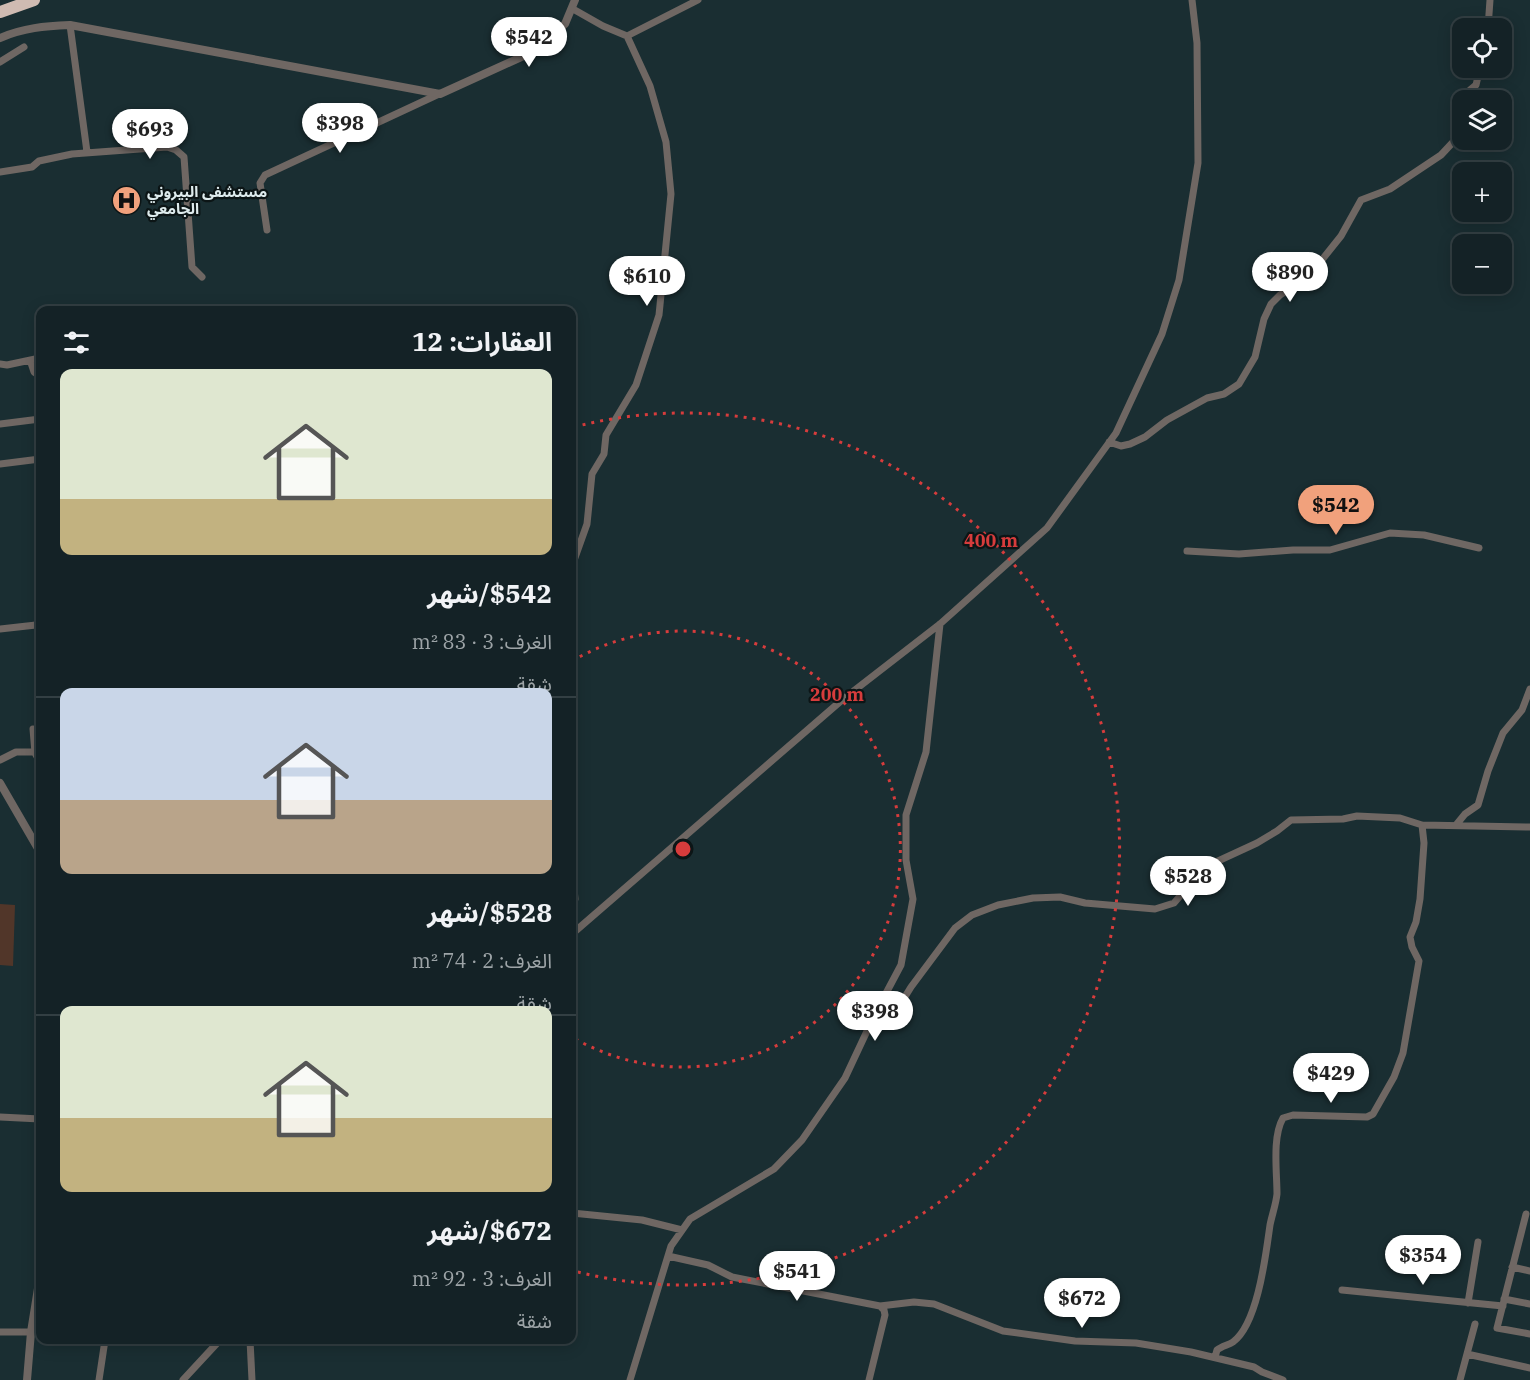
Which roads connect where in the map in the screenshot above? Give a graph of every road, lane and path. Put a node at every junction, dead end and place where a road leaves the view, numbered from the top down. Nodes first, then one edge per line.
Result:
1 (34, 0) edge
2 (698, 0) edge
3 (1192, 0) edge
4 (1490, 0) edge
5 (574, 5) edge
6 (0, 12) edge
7 (1489, 18) edge
8 (70, 25) junction
9 (627, 36) junction
10 (0, 38) edge
11 (24, 46) dead end
12 (0, 63) edge
13 (440, 94) junction
14 (1452, 143) edge
15 (87, 152) junction
16 (0, 172) edge
17 (267, 230) dead end
18 (202, 277) dead end
19 (36, 359) edge
20 (30, 360) junction
21 (0, 364) edge
22 (36, 373) edge
23 (36, 420) edge
24 (0, 424) edge
25 (1109, 442) junction
26 (36, 460) edge
27 (0, 464) edge
28 (1479, 548) dead end
29 (1187, 551) dead end
30 (576, 555) edge
31 (940, 624) junction
32 (0, 629) edge
33 (36, 629) edge
34 (1530, 689) edge
35 (33, 729) dead end
36 (36, 743) edge
37 (36, 752) edge
38 (0, 760) edge
39 (0, 783) edge
40 (1422, 825) junction
41 (1456, 825) junction
42 (1530, 827) edge
43 (36, 845) edge
44 (576, 931) edge
45 (874, 1014) junction
46 (0, 1117) edge
47 (36, 1119) edge
48 (576, 1213) edge
49 (1526, 1214) dead end
50 (682, 1230) junction
51 (1478, 1242) dead end
52 (668, 1256) junction
53 (1512, 1268) junction
54 (1530, 1271) edge
55 (1342, 1290) dead end
56 (36, 1301) edge
57 (1468, 1303) junction
58 (1503, 1303) junction
59 (1530, 1304) edge
60 (880, 1306) junction
61 (1475, 1324) dead end
62 (0, 1332) edge
63 (31, 1332) junction
64 (1530, 1334) edge
65 (104, 1344) edge
66 (217, 1344) edge
67 (250, 1344) edge
68 (1467, 1354) junction
69 (1215, 1357) junction
70 (1530, 1368) edge
71 (191, 1377) edge
72 (27, 1380) edge
73 (99, 1380) edge
74 (183, 1380) edge
75 (252, 1380) edge
76 (630, 1380) edge
77 (869, 1380) edge
78 (1283, 1380) edge
79 (1460, 1380) edge

1 - 6 highway
2 - 9 street
3 - 25 street
4 - 7 street
5 - 9 street
5 - 13 street
8 - 10 street
8 - 13 street
8 - 15 street
9 - 30 street
11 - 12 street
13 - 17 street
14 - 25 street
15 - 16 street
15 - 18 street
19 - 20 street
20 - 21 street
20 - 22 street
23 - 24 street
25 - 31 street
26 - 27 street
28 - 29 street
31 - 44 street
31 - 45 street
32 - 33 street
34 - 41 street
35 - 36 street
37 - 38 street
39 - 43 street
40 - 41 street
40 - 45 street
40 - 69 street
41 - 42 street
45 - 50 street
46 - 47 street
48 - 50 street
49 - 53 street
50 - 52 street
51 - 57 street
52 - 60 street
52 - 76 street
53 - 54 street
53 - 58 street
55 - 57 street
56 - 63 street
57 - 58 street
58 - 59 street
58 - 64 street
60 - 69 street
60 - 77 street
61 - 68 street
62 - 63 street
63 - 72 street
65 - 73 street
66 - 71 street
67 - 75 street
68 - 70 street
68 - 79 street
69 - 78 street
71 - 74 street

